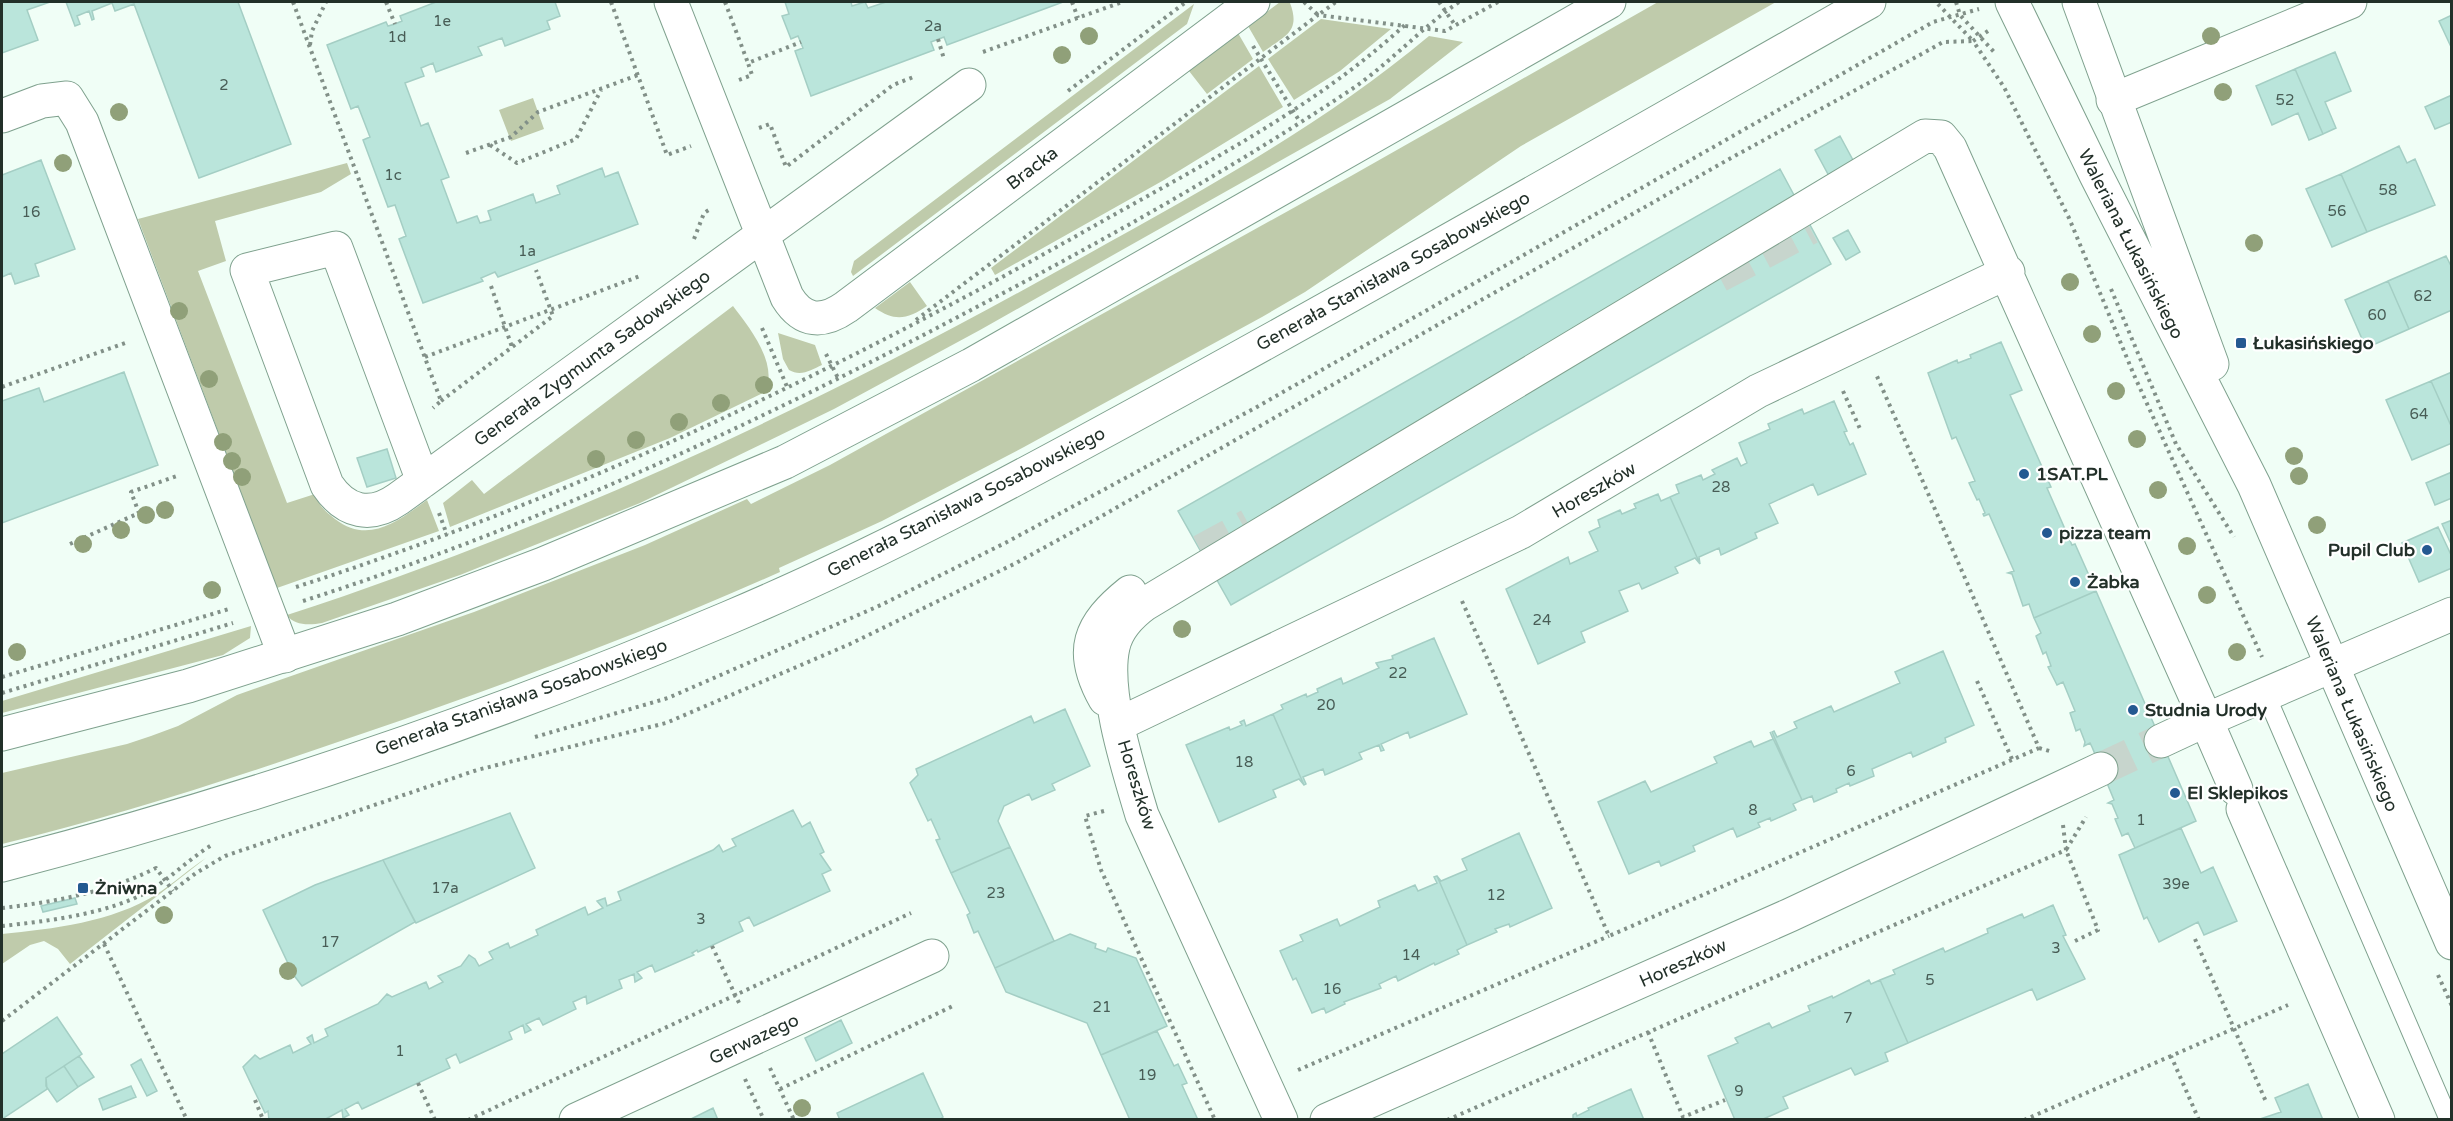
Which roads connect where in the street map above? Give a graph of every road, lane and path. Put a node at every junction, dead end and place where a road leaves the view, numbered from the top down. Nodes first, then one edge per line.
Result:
1 (293, 2) edge
2 (326, 2) edge
3 (386, 2) edge
4 (611, 2) edge
5 (671, 2) edge
6 (725, 2) edge
7 (1072, 2) edge
8 (1304, 2) edge
9 (1336, 2) edge
10 (1439, 2) edge
11 (1459, 2) edge
12 (1498, 2) edge
13 (1609, 2) edge
14 (1869, 2) edge
15 (1936, 2) edge
16 (1956, 2) edge
17 (2079, 2) edge
18 (2350, 2) edge
19 (2000, 4) edge
20 (1238, 6) edge
21 (1446, 11) junction
22 (1318, 15) junction
23 (1960, 15) junction
24 (1951, 17) junction
25 (1078, 18) dead end
26 (395, 24) dead end
27 (1406, 24) junction
28 (1455, 25) junction
29 (1425, 27) junction
30 (1992, 28) dead end
31 (1980, 36) junction
32 (938, 39) dead end
33 (1972, 41) junction
34 (801, 42) dead end
35 (310, 47) junction
36 (1261, 59) junction
37 (2000, 60) dead end
38 (748, 63) junction
39 (638, 75) junction
40 (958, 75) joint
41 (601, 89) junction
42 (706, 93) junction
43 (2113, 100) junction
44 (1292, 108) junction
45 (2, 116) edge
46 (1300, 122) junction
47 (490, 144) junction
48 (466, 153) dead end
49 (695, 155) dead end
50 (1956, 159) junction
51 (711, 198) dead end
52 (1810, 228) tunnel mouth
53 (761, 235) junction
54 (691, 247) dead end
55 (536, 270) dead end
56 (2007, 272) junction
57 (647, 273) dead end
58 (491, 286) dead end
59 (2110, 286) dead end
60 (550, 309) junction
61 (505, 327) junction
62 (906, 327) junction
63 (160, 331) junction
64 (1862, 343) junction
65 (512, 348) junction
66 (1828, 358) junction
67 (2, 387) edge
68 (441, 401) dead end
69 (1861, 431) dead end
70 (180, 475) dead end
71 (423, 481) junction
72 (2254, 485) junction
73 (440, 516) dead end
74 (447, 535) junction
75 (70, 544) dead end
76 (2239, 545) dead end
77 (1201, 551) tunnel mouth
78 (1461, 560) junction
79 (265, 605) junction
80 (2451, 614) edge
81 (285, 656) junction
82 (2332, 666) junction
83 (2, 677) edge
84 (1977, 681) dead end
85 (2276, 690) junction
86 (2, 693) edge
87 (2206, 720) junction
88 (1119, 724) junction
89 (2, 734) edge
90 (530, 738) dead end
91 (2161, 741) tunnel mouth
92 (2039, 748) junction
93 (2012, 759) junction
94 (2101, 770) tunnel mouth
95 (2058, 790) junction
96 (1110, 808) dead end
97 (2091, 809) dead end
98 (218, 843) dead end
99 (2066, 850) junction
100 (2, 865) edge
101 (165, 879) junction
102 (173, 891) junction
103 (2, 908) edge
104 (911, 913) dead end
105 (2, 926) edge
106 (1609, 936) junction
107 (2195, 939) dead end
108 (2075, 941) dead end
109 (2451, 943) edge
110 (104, 944) junction
111 (932, 956) dead end
112 (2322, 991) junction
113 (955, 1005) dead end
114 (2, 1021) edge
115 (2234, 1029) junction
116 (1648, 1032) junction
117 (2171, 1056) junction
118 (1294, 1072) dead end
119 (418, 1083) dead end
120 (780, 1089) dead end
121 (255, 1100) dead end
122 (1725, 1100) dead end
123 (2267, 1104) dead end
124 (187, 1119) edge
125 (260, 1119) edge
126 (435, 1119) edge
127 (468, 1119) edge
128 (576, 1119) edge
129 (1215, 1119) edge
130 (1281, 1119) edge
131 (1327, 1119) edge
132 (1447, 1119) edge
133 (2024, 1119) edge
134 (2199, 1119) edge
135 (2378, 1119) edge
136 (2449, 1119) edge

1 - 35 path
2 - 35 path
3 - 26 path
4 - 39 path
5 - 42 street
6 - 38 path
7 - 25 path
8 - 22 path
9 - 22 path
10 - 21 path
11 - 21 path
12 - 28 path
13 - 81 street
14 - 100 street, Generała Stanisława Sosabowskiego
15 - 24 path
16 - 23 path
17 - 43 street, Waleriana Łukasińskiego
18 - 43 street
19 - 23 path
19 - 72 street, Waleriana Łukasińskiego
20 - 36 path
20 - 53 street, Bracka
21 - 28 path
21 - 29 path
22 - 27 path
22 - 36 path
23 - 24 path
23 - 31 path
24 - 33 path
24 - 90 path
27 - 29 path
27 - 44 path
28 - 29 path
29 - 46 path
30 - 31 path
31 - 33 path
31 - 37 path
32 - 40 path
33 - 85 path
33 - 102 path
34 - 38 path
35 - 61 path
36 - 44 path
36 - 62 path
38 - 42 path
39 - 41 path
39 - 49 path
40 - 53 street, Generała Zygmunta Sadowskiego
41 - 47 path
41 - 47 path
42 - 53 street
43 - 72 street, Waleriana Łukasińskiego
44 - 46 path
44 - 62 path
45 - 63 street
46 - 79 path
47 - 48 path
50 - 52 street
50 - 56 street
50 - 88 street
51 - 54 path
53 - 71 street, Generała Zygmunta Sadowskiego
55 - 60 path
56 - 64 street, Horeszków
56 - 87 street
57 - 60 path
58 - 61 path
59 - 76 path
60 - 61 path
60 - 65 path
61 - 65 path
62 - 74 path
63 - 67 path
63 - 79 street
64 - 66 street, Horeszków
64 - 92 path
65 - 68 path
66 - 69 path
66 - 78 street, Horeszków
70 - 75 path
71 - 71 street, Generała Zygmunta Sadowskiego
72 - 82 street, Waleriana Łukasińskiego
73 - 74 path
74 - 79 path
77 - 88 street
78 - 88 street, Horeszków
78 - 106 path
79 - 81 street
79 - 83 path
79 - 86 path
80 - 82 street
81 - 89 street
82 - 85 street
82 - 109 street, Waleriana Łukasińskiego
84 - 93 path
85 - 87 street
85 - 136 lane
87 - 91 street
87 - 112 street
88 - 130 street, Horeszków
92 - 93 path
92 - 95 path
93 - 106 path
94 - 95 street, Horeszków
95 - 99 path
95 - 131 street, Horeszków
96 - 129 path
97 - 99 path
98 - 101 path
99 - 108 path
99 - 116 path
101 - 102 path
101 - 103 path
101 - 105 path
102 - 110 path
104 - 127 path
106 - 118 path
107 - 115 path
110 - 114 path
110 - 124 path
111 - 128 street, Gerwazego
112 - 115 path
112 - 135 street
113 - 120 path
115 - 117 path
115 - 123 path
116 - 122 path
116 - 132 path
117 - 133 path
117 - 134 path
119 - 126 path
121 - 125 path

